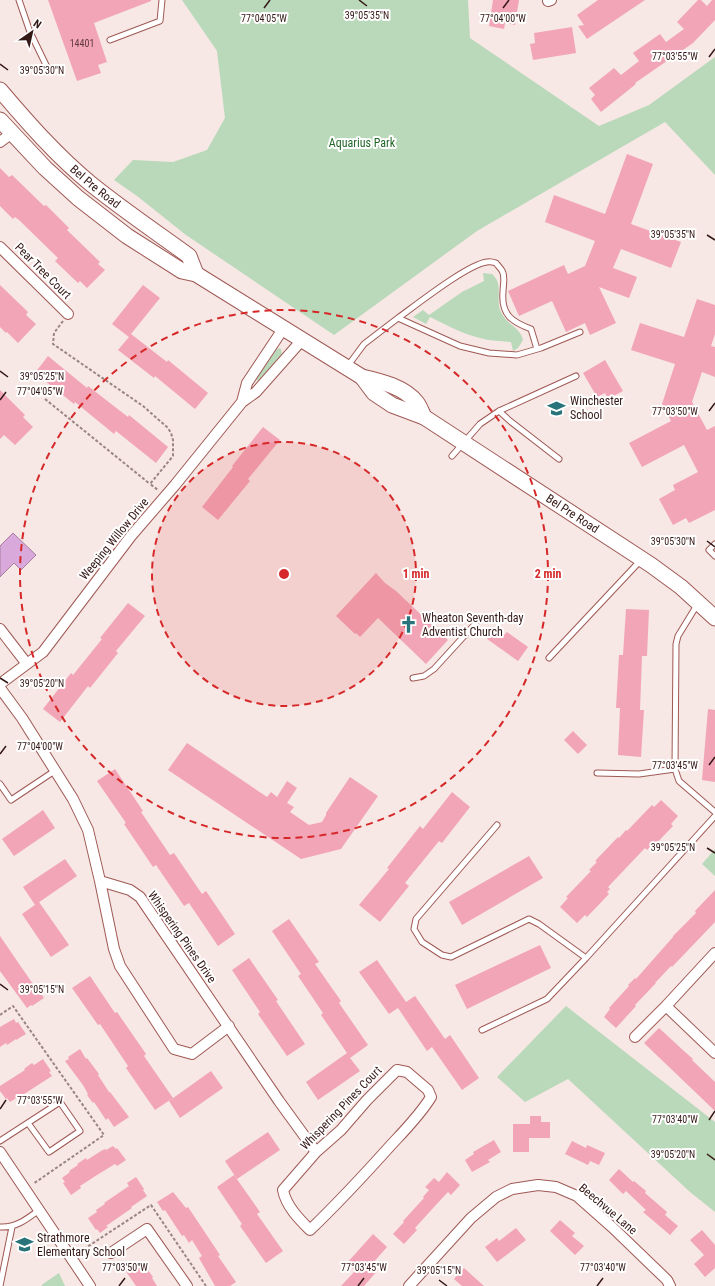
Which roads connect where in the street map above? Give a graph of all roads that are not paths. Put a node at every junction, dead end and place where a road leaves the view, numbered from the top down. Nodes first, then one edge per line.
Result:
1 (19, 0) edge
2 (162, 0) edge
3 (110, 40) dead end
4 (47, 67) dead end
5 (0, 90) edge
6 (0, 120) edge
7 (6, 138) edge
8 (0, 247) edge
9 (196, 274) junction
10 (67, 313) road end
11 (398, 318) junction
12 (283, 328) junction
13 (580, 332) dead end
14 (302, 340) junction
15 (537, 348) junction
16 (346, 368) junction
17 (576, 376) dead end
18 (242, 402) junction
19 (499, 411) junction
20 (462, 443) junction
21 (452, 456) dead end
22 (559, 459) dead end
23 (715, 544) edge
24 (715, 556) edge
25 (642, 559) junction
26 (698, 602) junction
27 (715, 618) edge
28 (476, 623) dead end
29 (0, 629) edge
30 (550, 658) dead end
31 (27, 664) junction
32 (413, 678) dead end
33 (0, 684) edge
34 (0, 688) edge
35 (675, 768) junction
36 (56, 770) junction
37 (597, 773) dead end
38 (0, 784) edge
39 (715, 812) edge
40 (715, 816) edge
41 (497, 825) dead end
42 (100, 881) junction
43 (715, 953) edge
44 (586, 958) junction
45 (666, 1006) junction
46 (229, 1026) junction
47 (482, 1030) dead end
48 (635, 1037) dead end
49 (715, 1053) edge
50 (28, 1123) junction
51 (0, 1141) edge
52 (0, 1152) edge
53 (316, 1152) junction
54 (39, 1210) junction
55 (0, 1227) edge
56 (12, 1227) junction
57 (111, 1253) dead end
58 (0, 1286) edge
59 (90, 1286) edge
60 (187, 1286) edge
61 (409, 1286) edge
62 (670, 1286) edge

1 - 4 lane
2 - 3 lane
5 - 9 main road, Bel Pre Road
6 - 7 main road, Bel Pre Road
7 - 9 main road, Bel Pre Road
8 - 10 street, Pear Tree Court
9 - 12 main road, Bel Pre Road
11 - 15 lane
11 - 15 lane
11 - 16 lane
12 - 14 main road, Bel Pre Road
12 - 18 street, Weeping Willow Drive
13 - 15 lane
14 - 16 main road, Bel Pre Road
14 - 18 street, Weeping Willow Drive
16 - 20 main road, Bel Pre Road
17 - 19 lane
18 - 31 street, Weeping Willow Drive
19 - 20 lane
19 - 22 lane
20 - 21 lane
20 - 25 main road, Bel Pre Road
23 - 24 lane
25 - 26 main road, Bel Pre Road
25 - 30 lane
26 - 27 main road, Bel Pre Road
26 - 35 lane
28 - 32 lane
29 - 31 street
31 - 33 street, Weeping Willow Drive
34 - 36 street
35 - 37 lane
35 - 39 lane
36 - 38 lane
36 - 42 street
40 - 44 lane
41 - 44 lane
42 - 46 street, Whispering Pines Drive
42 - 46 street
43 - 45 street
44 - 47 lane
45 - 48 street
45 - 49 street
46 - 53 street, Whispering Pines Drive
50 - 50 lane
50 - 51 lane
52 - 54 street
53 - 53 street, Whispering Pines Court
54 - 56 lane
54 - 59 street
55 - 56 lane
56 - 58 lane
57 - 60 street
61 - 62 street, Beechvue Lane

